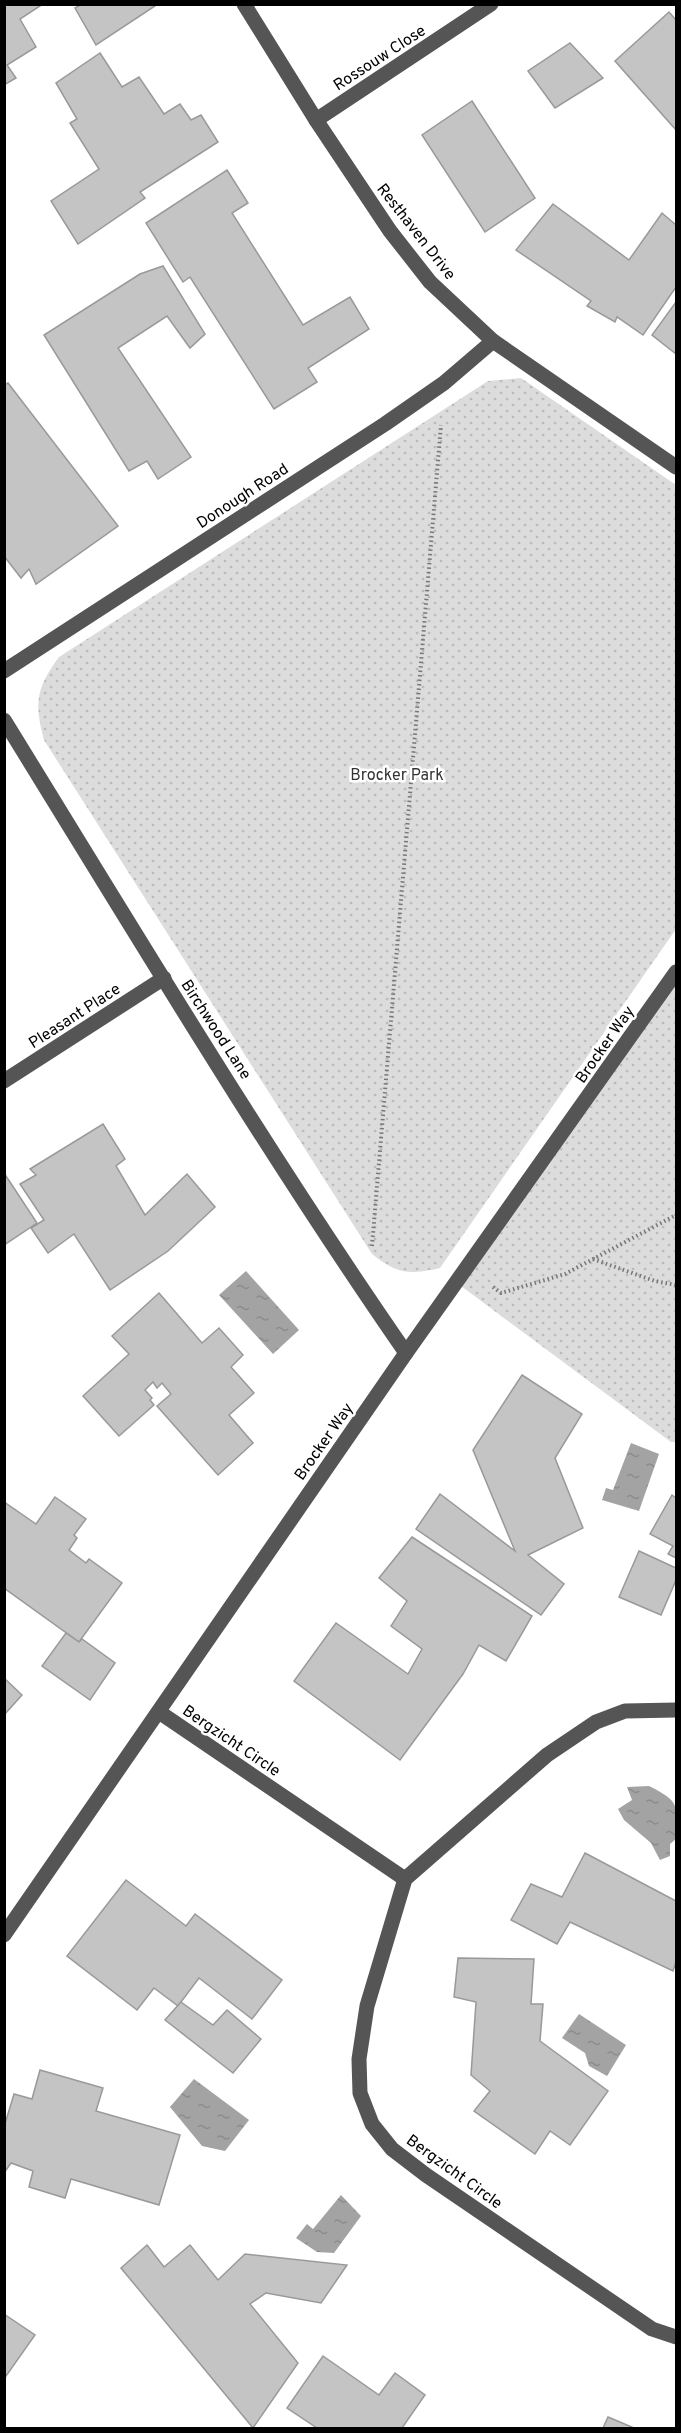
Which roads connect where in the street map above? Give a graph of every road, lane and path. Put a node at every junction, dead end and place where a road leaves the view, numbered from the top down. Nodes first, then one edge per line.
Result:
1 (244, 4) edge
2 (491, 4) edge
3 (316, 120) junction
4 (493, 341) junction
5 (444, 383) junction
6 (676, 466) edge
7 (4, 670) edge
8 (4, 720) edge
9 (676, 972) edge
10 (164, 978) junction
11 (4, 1081) edge
12 (676, 1215) edge
13 (592, 1258) junction
14 (468, 1269) junction
15 (676, 1284) edge
16 (368, 1298) junction
17 (406, 1353) junction
18 (676, 1710) edge
19 (159, 1712) junction
20 (405, 1879) junction
21 (4, 1935) edge
22 (676, 2337) edge

1 - 3 street, Resthaven Drive
2 - 3 street, Rossouw Close
3 - 4 street, Resthaven Drive
4 - 5 street, Donough Road
4 - 6 street, Resthaven Drive
5 - 7 street, Donough Road
5 - 16 path
8 - 10 street, Birchwood Lane
9 - 14 street, Brocker Way
10 - 11 street, Pleasant Place
10 - 16 street, Birchwood Lane
12 - 13 path
13 - 14 path
13 - 15 path
14 - 17 street, Brocker Way
16 - 17 street, Birchwood Lane
17 - 19 street, Brocker Way
18 - 20 street
19 - 20 street, Bergzicht Circle
19 - 21 street, Brocker Way
20 - 22 street, Bergzicht Circle

